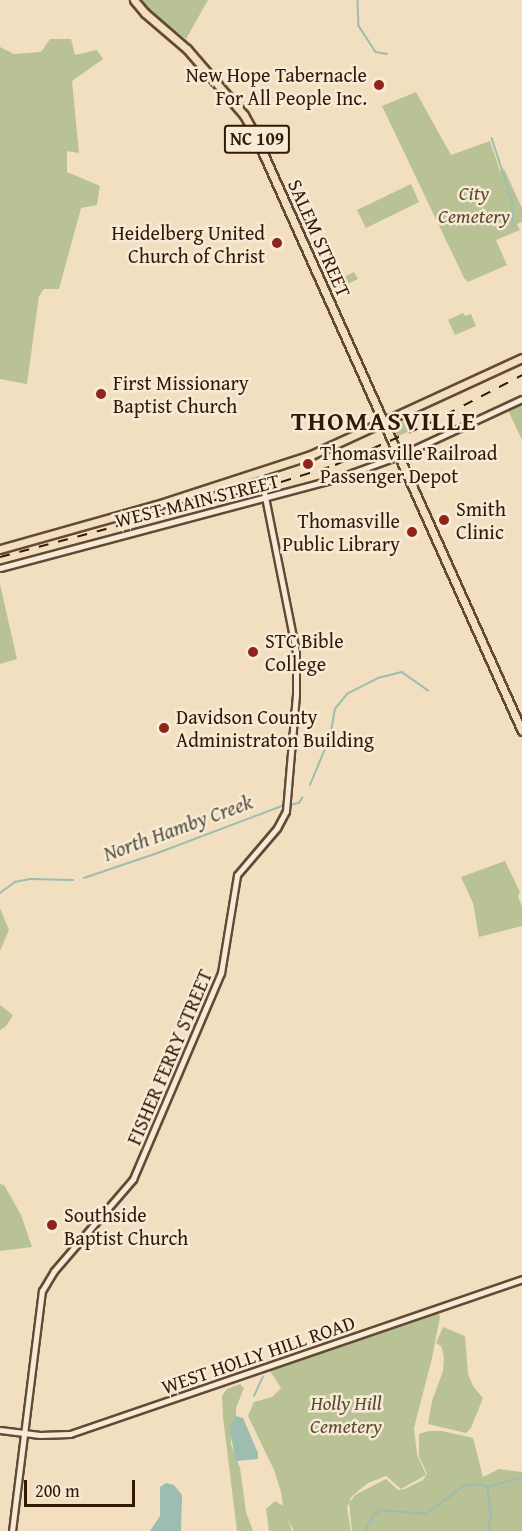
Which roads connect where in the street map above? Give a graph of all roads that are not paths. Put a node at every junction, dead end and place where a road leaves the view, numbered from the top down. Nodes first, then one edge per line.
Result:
1 (134, 0) edge
2 (522, 358) edge
3 (522, 399) edge
4 (384, 422) junction
5 (399, 456) junction
6 (260, 472) junction
7 (264, 499) junction
8 (0, 549) edge
9 (0, 568) edge
10 (522, 731) edge
11 (522, 1279) edge
12 (0, 1430) edge
13 (25, 1433) junction
14 (12, 1531) edge

1 - 4 main road, SALEM STREET / NC 109
2 - 4 main road, WEST MAIN STREET
3 - 5 street, WEST MAIN STREET
4 - 5 main road, SALEM STREET / NC 109
4 - 6 main road, WEST MAIN STREET
5 - 7 street, WEST MAIN STREET
5 - 10 main road, NC 109
6 - 7 street, FISHER FERRY STREET
6 - 8 main road, WEST MAIN STREET
7 - 9 street, WEST MAIN STREET
7 - 13 street, FISHER FERRY STREET
11 - 13 street, WEST HOLLY HILL ROAD
12 - 13 street, WEST HOLLY HILL ROAD
13 - 14 street, FISHER FERRY STREET

